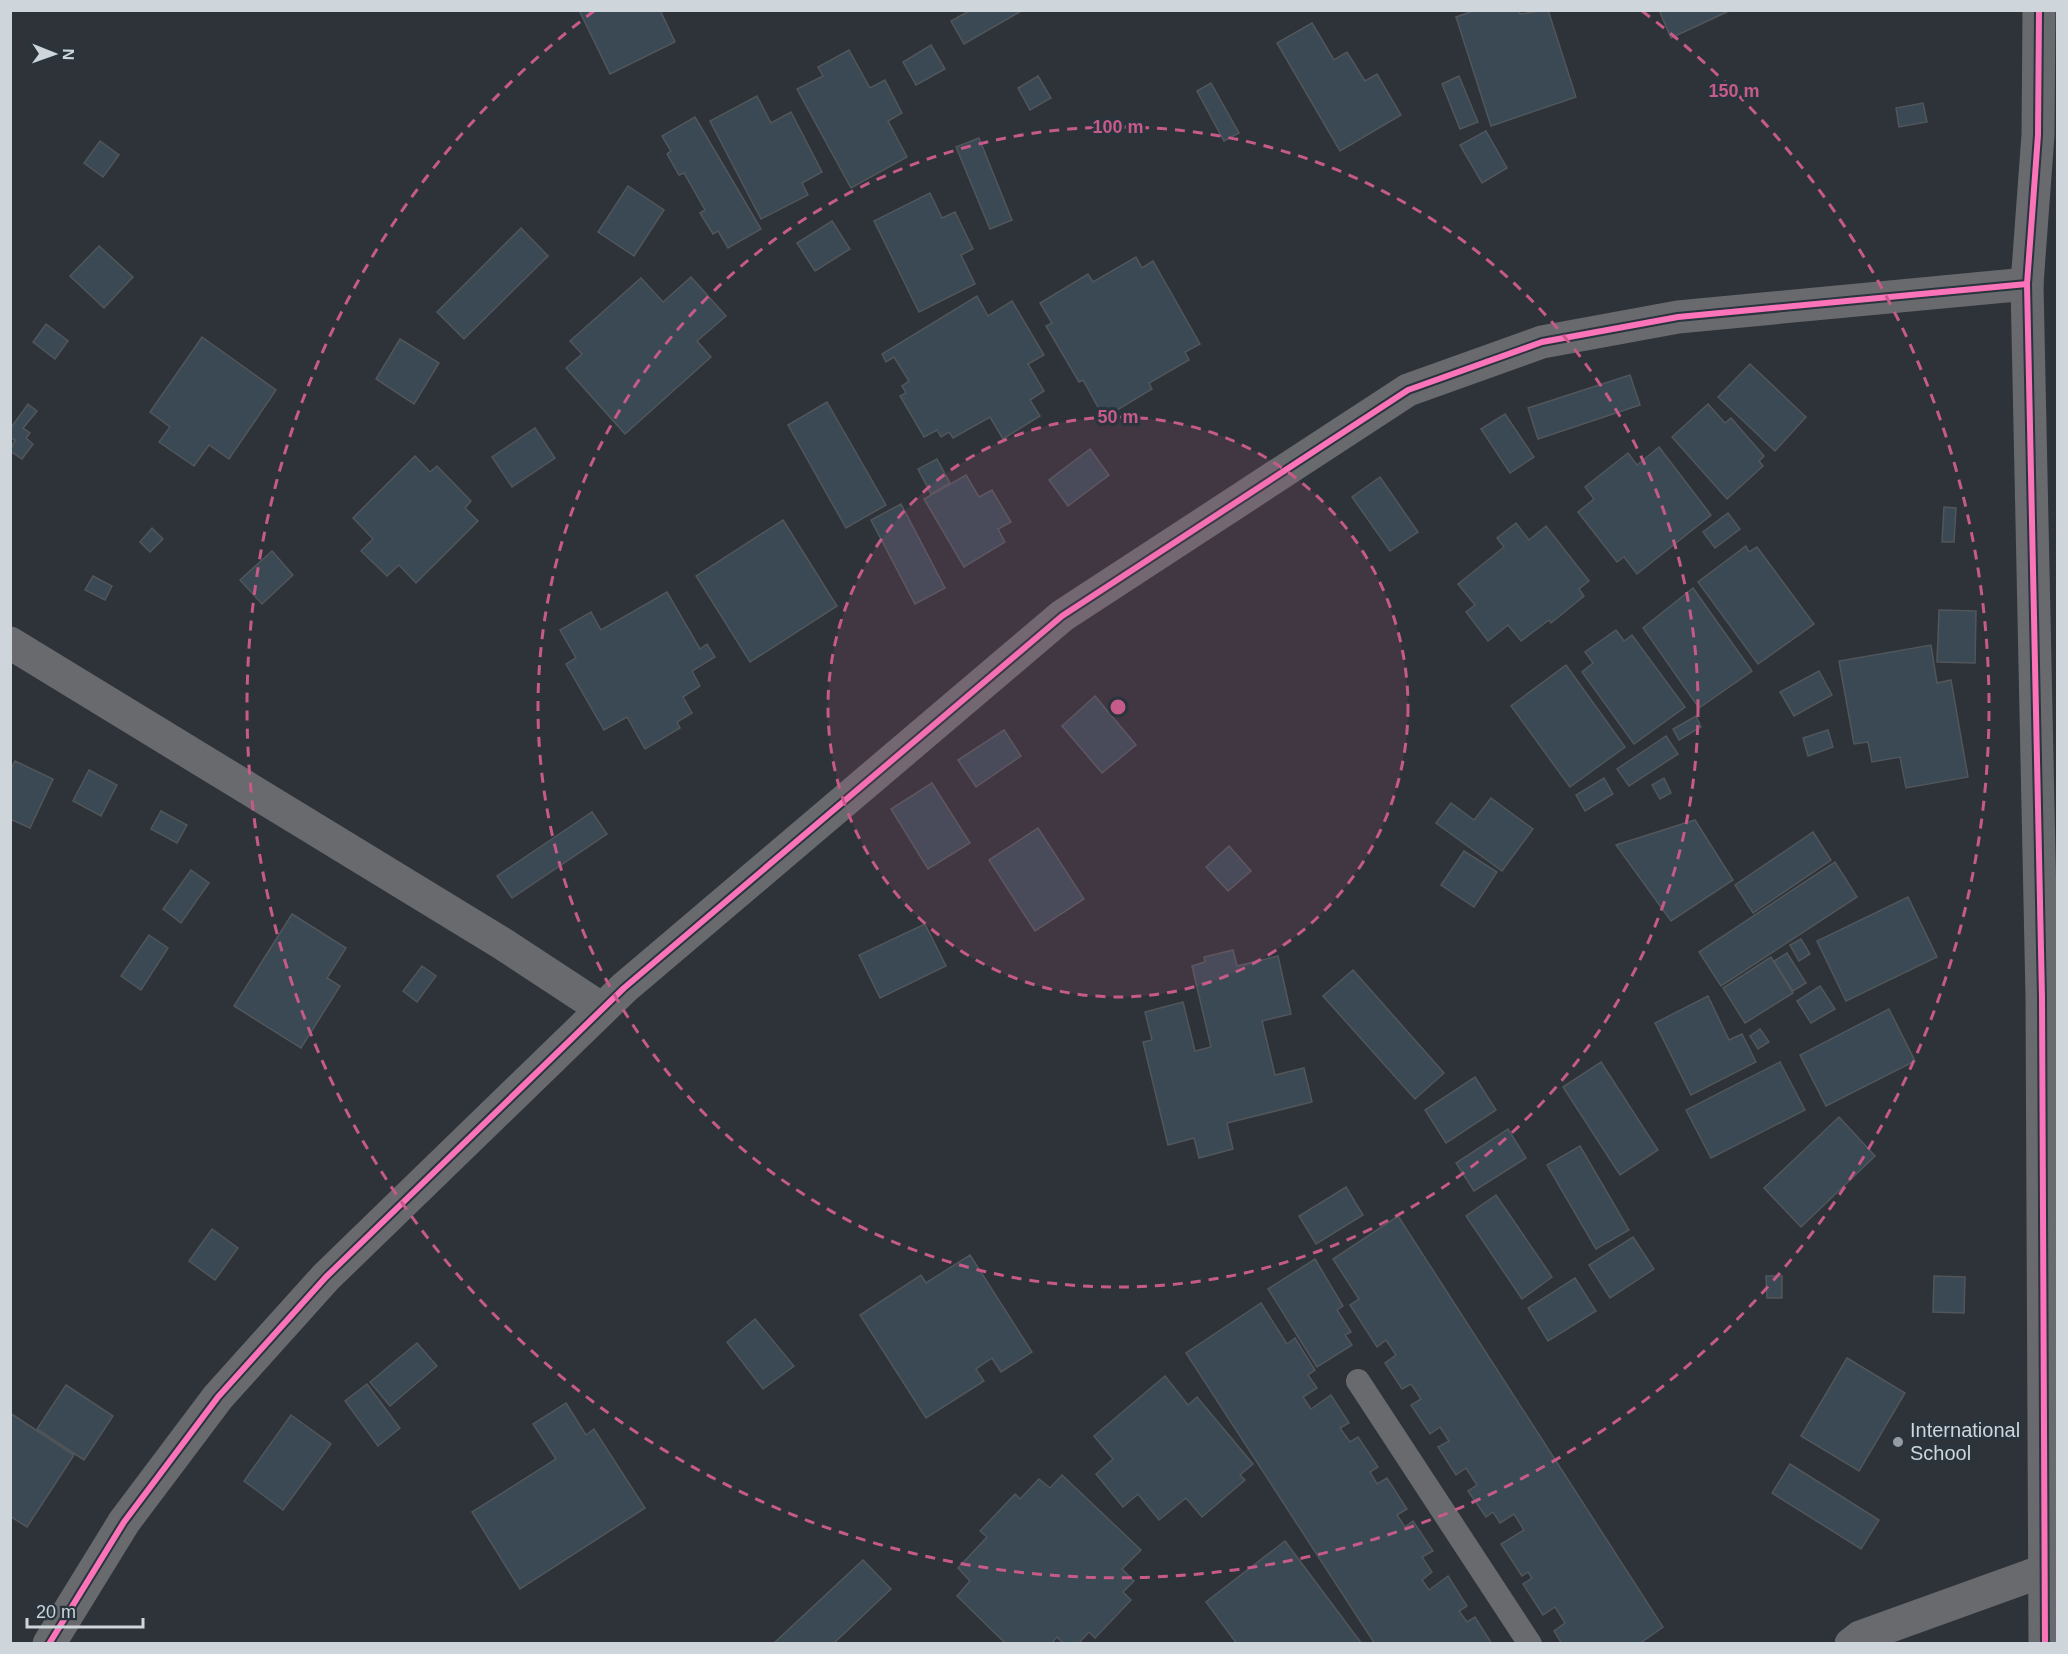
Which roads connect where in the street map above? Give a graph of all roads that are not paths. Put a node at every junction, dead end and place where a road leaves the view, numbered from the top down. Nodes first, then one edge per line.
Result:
1 (2039, 10) edge
2 (2048, 133) edge
3 (2027, 284) junction
4 (10, 643) edge
5 (602, 1009) junction
6 (1358, 1381) dead end
7 (2052, 1569) edge
8 (49, 1644) edge
9 (1530, 1644) edge
10 (1851, 1644) edge
11 (2045, 1644) edge

1 - 2 street
2 - 3 street
3 - 5 street
3 - 7 street
4 - 5 street
5 - 8 street
6 - 9 lane
7 - 10 street
7 - 11 street

